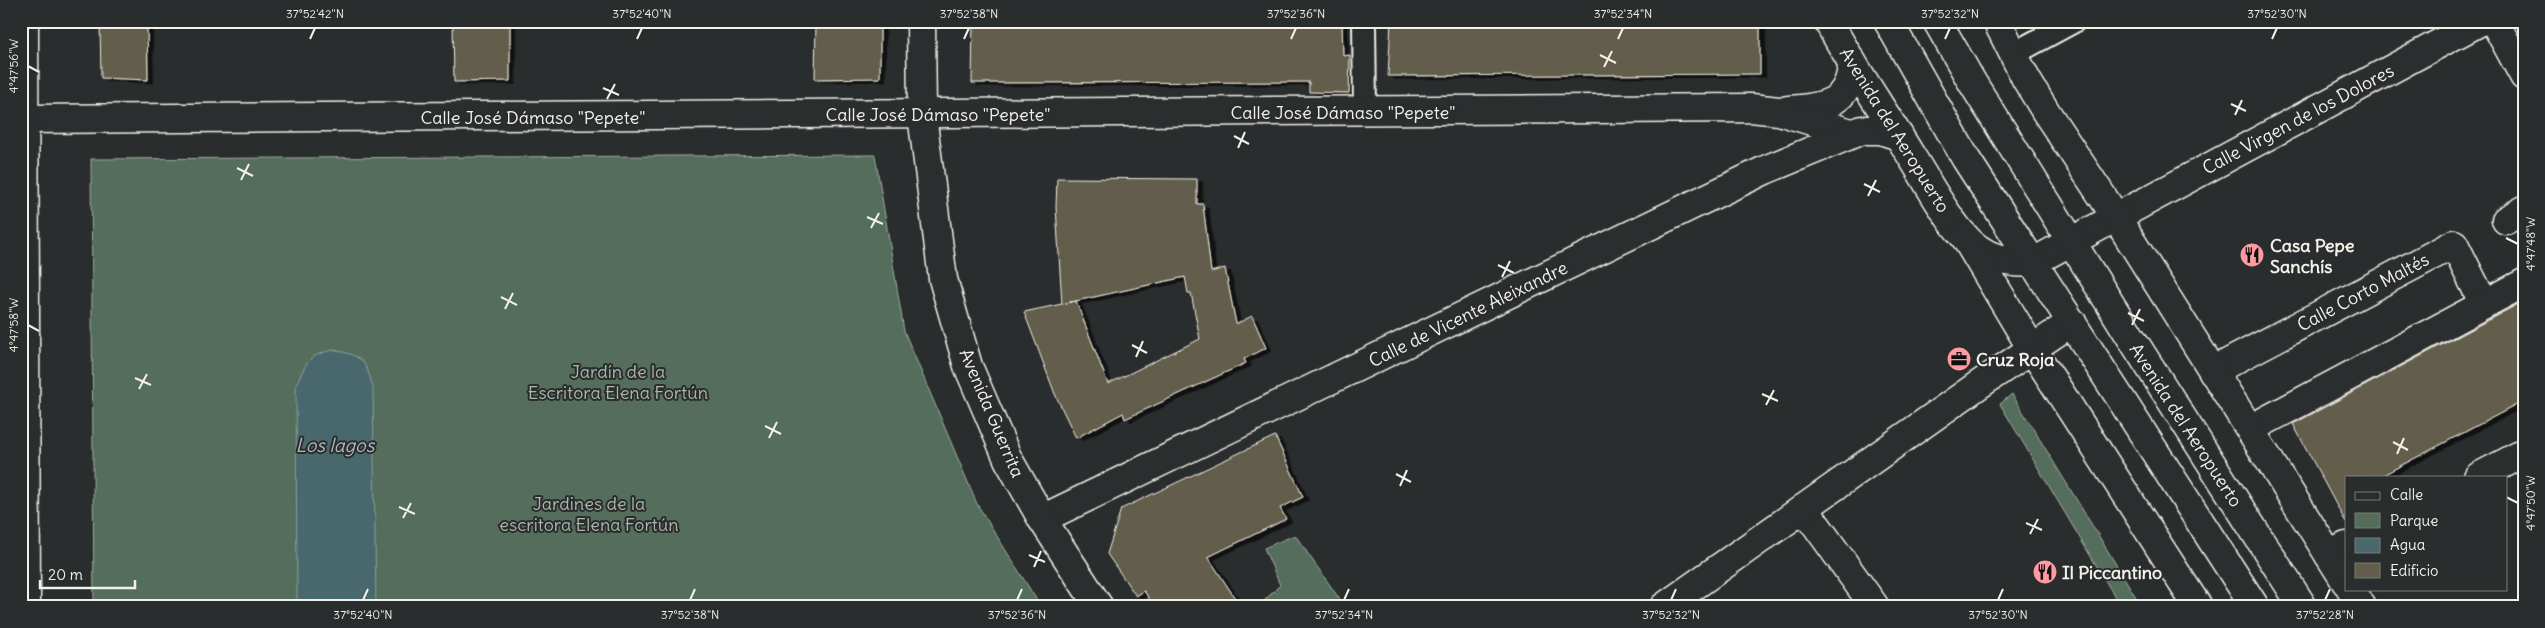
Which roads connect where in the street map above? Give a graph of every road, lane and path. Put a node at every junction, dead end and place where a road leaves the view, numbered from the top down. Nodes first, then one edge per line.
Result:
1 (24, 21) edge
2 (921, 21) edge
3 (1364, 21) edge
4 (1828, 21) edge
5 (1888, 21) edge
6 (1937, 21) edge
7 (1997, 21) edge
8 (2074, 21) edge
9 (2481, 21) edge
10 (2494, 21) edge
11 (2013, 54) junction
12 (1852, 62) junction
13 (2524, 76) edge
14 (1365, 111) junction
15 (1779, 111) junction
16 (922, 115) junction
17 (23, 119) edge
18 (1851, 133) junction
19 (1899, 136) junction
20 (2116, 217) junction
21 (1965, 237) junction
22 (2071, 241) junction
23 (2033, 262) junction
24 (2524, 283) edge
25 (2484, 304) junction
26 (2072, 322) junction
27 (2032, 349) junction
28 (2213, 371) junction
29 (2250, 429) junction
30 (2524, 453) edge
31 (2480, 476) edge
32 (1804, 508) junction
33 (1042, 518) junction
34 (2338, 550) edge
35 (2345, 578) edge
36 (2352, 590) edge
37 (26, 607) edge
38 (1099, 607) edge
39 (1664, 607) edge
40 (1875, 607) edge
41 (2198, 607) edge
42 (2255, 607) edge
43 (2303, 607) edge
44 (2362, 607) edge

1 - 17 street
2 - 16 street, Avenida Guerrita
3 - 14 street
4 - 12 street, Avenida del Aeropuerto
5 - 23 street
6 - 22 street, Avenida del Aeropuerto
7 - 11 street
8 - 11 street
9 - 20 street, Calle Virgen de los Dolores
10 - 13 street
11 - 20 street
12 - 15 street
12 - 19 street, Avenida del Aeropuerto
14 - 15 street, Calle José Dámaso "Pepete"
14 - 16 street, Calle José Dámaso "Pepete"
15 - 18 street, Calle José Dámaso "Pepete"
16 - 17 street, Calle José Dámaso "Pepete"
16 - 33 street, Avenida Guerrita
17 - 37 street
18 - 19 street, Calle de Vicente Aleixandre
18 - 33 street, Calle de Vicente Aleixandre
19 - 21 street, Avenida del Aeropuerto
20 - 22 street
20 - 28 street
21 - 23 street, Avenida del Aeropuerto
21 - 27 street, Avenida del Aeropuerto
22 - 23 street
22 - 43 street, Avenida del Aeropuerto
23 - 26 street
24 - 25 street
25 - 28 street, Calle Corto Maltés
25 - 29 street
26 - 27 street
26 - 42 street
27 - 32 street
27 - 41 street, Avenida del Aeropuerto
28 - 29 street
29 - 34 street
30 - 31 street
32 - 39 street
32 - 40 street
33 - 38 street, Avenida Guerrita
34 - 35 street
36 - 44 street

